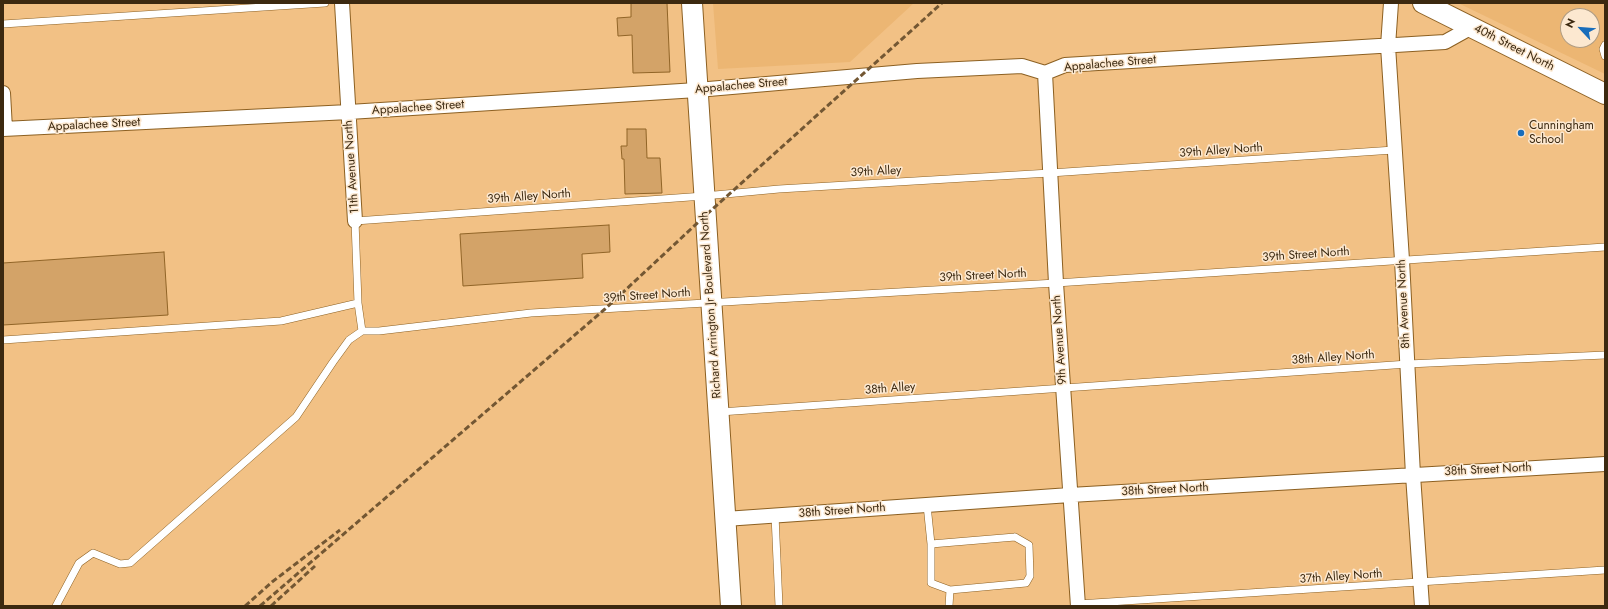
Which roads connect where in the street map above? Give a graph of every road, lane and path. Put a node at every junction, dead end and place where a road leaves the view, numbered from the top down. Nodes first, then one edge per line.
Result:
1 (325, 3) edge
2 (342, 3) edge
3 (692, 3) edge
4 (1391, 3) edge
5 (1423, 3) edge
6 (3, 24) edge
7 (1472, 27) junction
8 (1605, 45) edge
9 (1388, 46) junction
10 (1605, 56) edge
11 (1045, 73) junction
12 (698, 90) junction
13 (3, 93) edge
14 (1605, 94) edge
15 (349, 112) junction
16 (4, 129) edge
17 (1394, 150) junction
18 (1050, 173) junction
19 (704, 196) junction
20 (355, 221) junction
21 (1605, 247) edge
22 (1402, 260) junction
23 (1056, 283) junction
24 (711, 302) junction
25 (358, 303) junction
26 (362, 331) junction
27 (3, 340) edge
28 (1605, 355) edge
29 (1408, 364) junction
30 (1064, 388) junction
31 (718, 412) junction
32 (1605, 464) edge
33 (1413, 475) junction
34 (1070, 495) junction
35 (927, 505) junction
36 (775, 515) junction
37 (725, 518) junction
38 (930, 544) junction
39 (1605, 570) edge
40 (1420, 583) junction
41 (950, 590) junction
42 (1078, 605) edge
43 (56, 606) edge
44 (731, 606) edge
45 (778, 606) edge
46 (949, 606) edge
47 (1422, 606) edge

1 - 6 lane
2 - 15 street, 11th Avenue North
3 - 12 street, Richard Arrington Jr Boulevard North
4 - 9 street, 8th Avenue North
5 - 7 street, 40th Street North
7 - 9 street, Appalachee Street
7 - 14 street, 40th Street North
8 - 10 lane
9 - 11 street, Appalachee Street
9 - 17 street, 8th Avenue North
11 - 12 street, Appalachee Street
11 - 18 street, 9th Avenue North
12 - 15 street, Appalachee Street
12 - 19 street, Richard Arrington Jr Boulevard North
13 - 16 street
15 - 16 street, Appalachee Street
15 - 20 street, 11th Avenue North
17 - 18 lane, 39th Alley North
17 - 22 street, 8th Avenue North
18 - 19 lane, 39th Alley
18 - 23 street, 9th Avenue North
19 - 20 lane, 39th Alley North
19 - 24 street, Richard Arrington Jr Boulevard North
20 - 25 lane, 11th Avenue North
21 - 22 lane, 39th Street North
22 - 23 lane, 39th Street North
22 - 29 street, 8th Avenue North
23 - 24 lane, 39th Street North
23 - 30 street, 9th Avenue North
24 - 26 lane, 39th Street North
24 - 31 street, Richard Arrington Jr Boulevard North
25 - 26 lane, 11th Avenue North
25 - 27 lane
26 - 43 lane
28 - 29 lane, 38th Alley North
29 - 30 lane, 38th Alley North
29 - 33 street, 8th Avenue North
30 - 31 lane, 38th Alley
30 - 34 street, 9th Avenue North
31 - 37 street, Richard Arrington Jr Boulevard North
32 - 33 street, 38th Street North
33 - 34 street, 38th Street North
33 - 40 street, 8th Avenue North
34 - 35 street, 38th Street North
34 - 42 street, 9th Avenue North
35 - 36 street, 38th Street North
35 - 38 lane
36 - 37 street, 38th Street North
36 - 45 lane
37 - 44 street, Richard Arrington Jr Boulevard North
38 - 41 lane
38 - 41 lane
39 - 40 lane, 37th Alley North
40 - 42 lane, 37th Alley North
40 - 47 street, 8th Avenue North
41 - 46 lane

